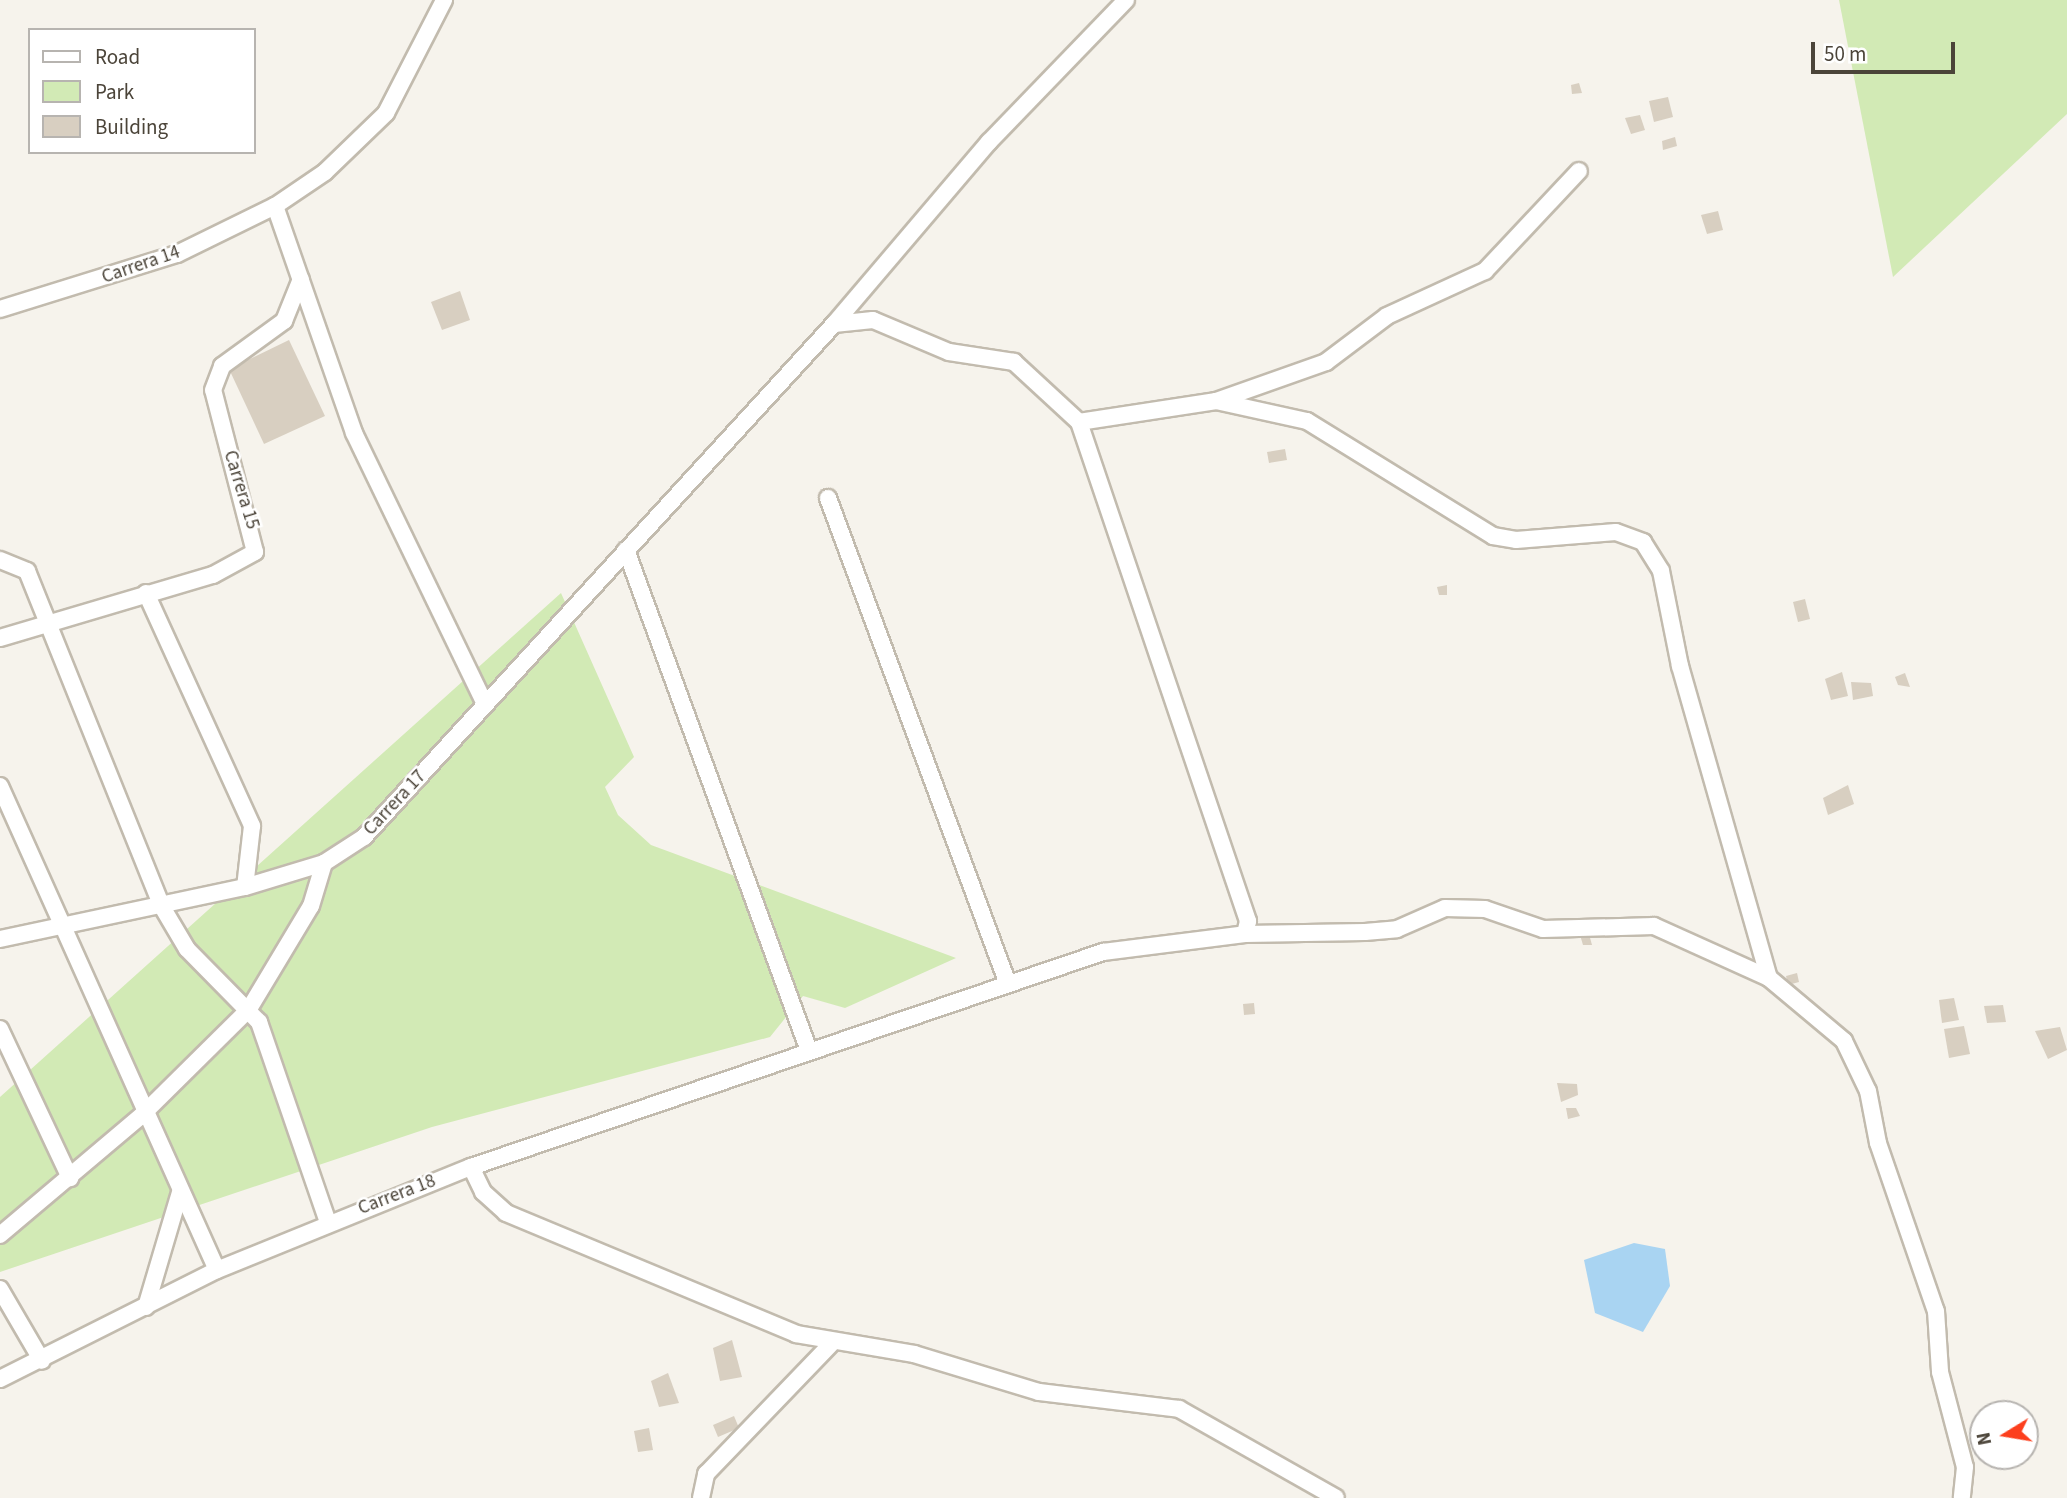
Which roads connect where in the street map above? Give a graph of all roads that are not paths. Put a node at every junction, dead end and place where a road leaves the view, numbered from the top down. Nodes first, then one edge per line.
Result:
1 (444, 0) edge
2 (1126, 0) edge
3 (1579, 171) dead end
4 (275, 205) junction
5 (301, 279) junction
6 (0, 309) edge
7 (834, 324) junction
8 (1216, 401) junction
9 (1079, 422) junction
10 (828, 498) dead end
11 (626, 550) junction
12 (0, 560) edge
13 (146, 593) junction
14 (45, 625) junction
15 (0, 638) edge
16 (485, 704) junction
17 (0, 786) edge
18 (324, 863) junction
19 (245, 887) junction
20 (161, 905) junction
21 (61, 926) junction
22 (1245, 934) junction
23 (0, 939) edge
24 (1769, 978) junction
25 (1008, 984) junction
26 (249, 1009) junction
27 (0, 1029) edge
28 (810, 1051) junction
29 (143, 1114) junction
30 (471, 1167) junction
31 (70, 1178) junction
32 (180, 1192) junction
33 (328, 1222) junction
34 (0, 1235) edge
35 (217, 1270) junction
36 (0, 1289) edge
37 (146, 1307) junction
38 (831, 1344) junction
39 (42, 1361) junction
40 (0, 1379) edge
41 (701, 1498) edge
42 (1336, 1498) edge
43 (1962, 1498) edge

1 - 4 street, Carrera 14
2 - 7 street, Carrera 17
3 - 8 street
4 - 5 street
4 - 6 street, Carrera 14
5 - 13 street, Carrera 15
5 - 16 street
7 - 9 street
7 - 11 street, Carrera 17
8 - 9 street
8 - 24 street
9 - 22 street
10 - 25 street
11 - 16 street, Carrera 17
11 - 28 street
12 - 14 street
13 - 14 street, Carrera 15
13 - 19 street
14 - 15 street, Carrera 15
14 - 20 street
16 - 18 street, Carrera 17
17 - 21 street
18 - 19 street, Carrera 17
18 - 26 street
19 - 20 street, Carrera 17
20 - 21 street, Carrera 17
20 - 26 street
21 - 23 street, Carrera 17
21 - 29 street
22 - 24 street, Carrera 18
22 - 25 street, Carrera 18
24 - 43 street, Carrera 18
25 - 28 street, Carrera 18
26 - 29 street
26 - 33 street
27 - 31 street
28 - 30 street, Carrera 18
29 - 31 street
29 - 32 street
30 - 33 street, Carrera 18
30 - 38 street
31 - 34 street
32 - 35 street
32 - 37 street
33 - 35 street, Carrera 18
35 - 37 street, Carrera 18
36 - 39 street
37 - 39 street, Carrera 18
38 - 41 street
38 - 42 street
39 - 40 street, Carrera 18

